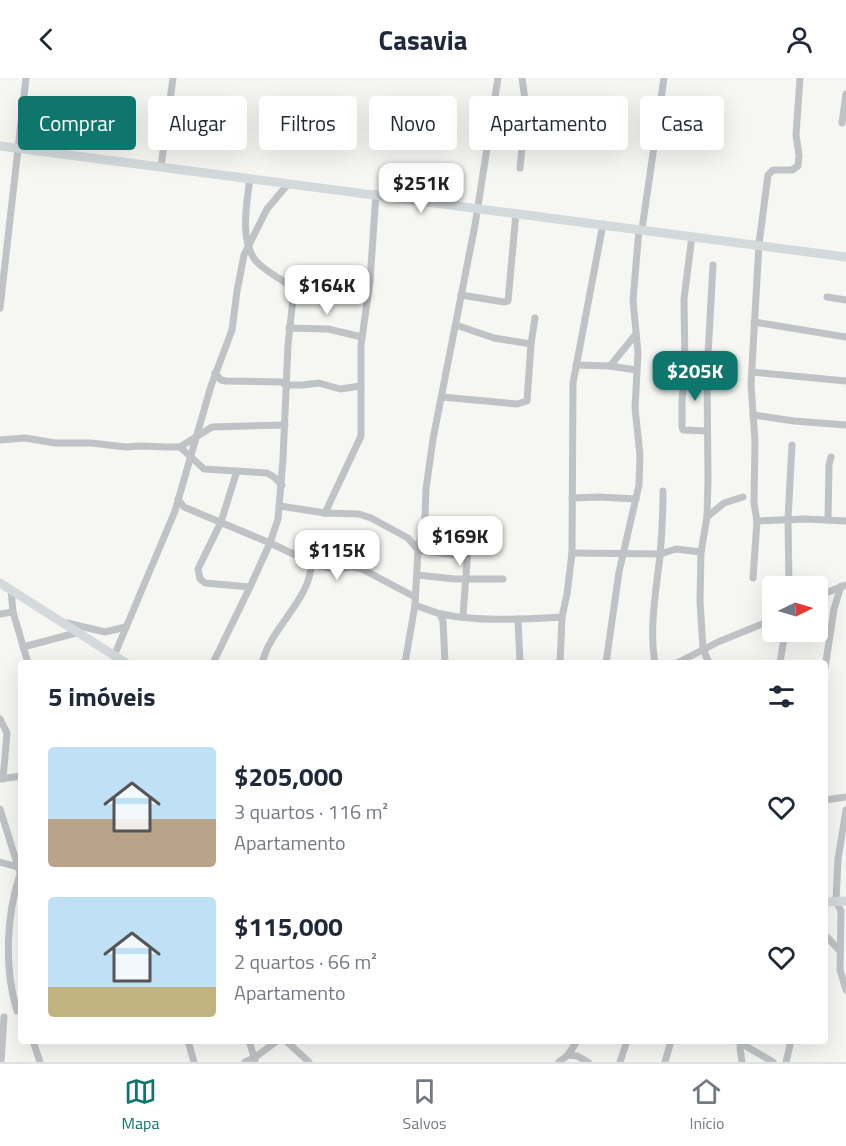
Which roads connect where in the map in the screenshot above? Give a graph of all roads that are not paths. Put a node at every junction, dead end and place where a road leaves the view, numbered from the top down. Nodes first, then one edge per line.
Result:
1 (26, 78) edge
2 (173, 78) edge
3 (498, 78) edge
4 (522, 78) edge
5 (664, 78) edge
6 (800, 78) edge
7 (846, 94) edge
8 (842, 123) dead end
9 (0, 146) edge
10 (17, 149) junction
11 (161, 167) junction
12 (520, 168) dead end
13 (250, 178) junction
14 (288, 184) junction
15 (376, 194) junction
16 (477, 207) junction
17 (516, 213) junction
18 (603, 224) junction
19 (640, 229) junction
20 (692, 236) junction
21 (249, 244) junction
22 (759, 244) junction
23 (846, 256) edge
24 (713, 266) dead end
25 (370, 281) junction
26 (294, 289) junction
27 (461, 295) junction
28 (826, 297) dead end
29 (846, 300) edge
30 (0, 308) edge
31 (535, 318) dead end
32 (754, 322) junction
33 (456, 325) junction
34 (289, 328) junction
35 (636, 334) junction
36 (362, 337) junction
37 (846, 337) edge
38 (531, 344) junction
39 (576, 365) junction
40 (610, 366) junction
41 (636, 370) junction
42 (686, 371) junction
43 (752, 372) junction
44 (215, 373) junction
45 (707, 373) junction
46 (846, 381) edge
47 (286, 385) junction
48 (361, 386) junction
49 (442, 397) junction
50 (753, 415) junction
51 (285, 425) junction
52 (846, 425) edge
53 (707, 431) junction
54 (195, 439) junction
55 (0, 440) edge
56 (792, 445) dead end
57 (180, 447) junction
58 (190, 457) junction
59 (831, 457) dead end
60 (237, 471) junction
61 (282, 485) junction
62 (753, 489) junction
63 (663, 491) dead end
64 (743, 497) junction
65 (572, 498) junction
66 (178, 499) junction
67 (636, 499) junction
68 (754, 503) junction
69 (280, 506) junction
70 (189, 510) junction
71 (175, 511) junction
72 (325, 513) junction
73 (706, 517) junction
74 (425, 518) junction
75 (789, 519) junction
76 (828, 520) junction
77 (757, 521) junction
78 (846, 521) edge
79 (221, 522) junction
80 (432, 524) junction
81 (422, 531) junction
82 (408, 538) junction
83 (270, 543) junction
84 (468, 549) junction
85 (418, 550) junction
86 (701, 552) junction
87 (572, 553) junction
88 (623, 553) junction
89 (660, 554) junction
90 (314, 567) junction
91 (417, 575) junction
92 (789, 576) edge
93 (753, 578) dead end
94 (465, 579) junction
95 (503, 579) dead end
96 (0, 583) edge
97 (844, 586) edge
98 (250, 587) junction
99 (11, 590) junction
100 (828, 592) edge
101 (415, 601) junction
102 (13, 612) junction
103 (0, 614) edge
104 (443, 616) junction
105 (462, 616) junction
106 (562, 617) junction
107 (518, 620) junction
108 (64, 622) junction
109 (762, 624) edge
110 (126, 627) junction
111 (76, 633) junction
112 (783, 642) edge
113 (23, 647) junction
114 (703, 649) junction
115 (114, 656) junction
116 (27, 660) edge
117 (121, 660) edge
118 (214, 660) edge
119 (263, 660) edge
120 (405, 660) edge
121 (445, 660) edge
122 (520, 660) edge
123 (560, 660) edge
124 (606, 660) edge
125 (655, 660) edge
126 (683, 660) edge
127 (708, 660) edge
128 (780, 660) edge
129 (826, 660) edge
130 (0, 719) edge
131 (18, 776) edge
132 (1, 779) edge
133 (846, 797) edge
134 (828, 800) edge
135 (0, 809) edge
136 (846, 810) edge
137 (0, 862) edge
138 (18, 866) edge
139 (18, 871) edge
140 (18, 880) edge
141 (841, 901) edge
142 (828, 937) edge
143 (840, 951) junction
144 (843, 960) edge
145 (846, 990) edge
146 (18, 1006) edge
147 (18, 1011) edge
148 (2, 1018) edge
149 (34, 1044) edge
150 (189, 1044) edge
151 (250, 1044) edge
152 (274, 1044) edge
153 (289, 1044) edge
154 (575, 1044) edge
155 (626, 1044) edge
156 (670, 1044) edge
157 (740, 1044) edge
158 (743, 1044) edge
159 (789, 1044) edge
160 (568, 1055) junction
161 (577, 1056) junction
162 (1, 1057) edge
163 (256, 1060) edge
164 (40, 1062) edge
165 (194, 1062) edge
166 (245, 1062) edge
167 (309, 1062) edge
168 (559, 1062) edge
169 (588, 1062) edge
170 (620, 1062) edge
171 (664, 1062) edge
172 (742, 1062) edge
173 (773, 1062) edge
174 (786, 1062) edge

1 - 10 street
2 - 11 street
3 - 16 street
4 - 12 street
5 - 19 street
6 - 22 street
7 - 8 street
9 - 10 street
10 - 11 street
10 - 30 street
11 - 13 street
13 - 14 street
13 - 21 street
14 - 15 street
14 - 21 street
15 - 16 street
15 - 25 street
16 - 17 street
16 - 27 street
17 - 18 street
17 - 27 street
18 - 19 street
18 - 39 street
19 - 20 street
19 - 35 street
20 - 22 street
20 - 42 street
21 - 26 street
21 - 44 street
22 - 23 street
22 - 32 street
24 - 45 street
25 - 26 street
25 - 36 street
26 - 34 street
27 - 33 street
28 - 29 street
31 - 38 street
32 - 37 street
32 - 43 street
33 - 38 street
33 - 49 street
34 - 36 street
34 - 47 street
35 - 40 street
35 - 41 street
36 - 48 street
38 - 49 street
39 - 40 street
39 - 65 street
40 - 41 street
41 - 67 street
42 - 45 street
42 - 53 street
43 - 46 street
43 - 50 street
44 - 47 street
44 - 54 street
45 - 53 street
47 - 48 street
47 - 51 street
48 - 72 street
49 - 74 street
50 - 52 street
50 - 62 street
51 - 54 street
51 - 61 street
53 - 73 street
54 - 57 street
54 - 58 street
55 - 57 street
56 - 75 street
57 - 58 street
58 - 60 street
58 - 66 street
59 - 76 street
60 - 61 street
60 - 79 street
61 - 69 street
62 - 64 street
62 - 68 street
63 - 89 street
64 - 68 street
64 - 73 street
65 - 67 street
65 - 87 street
66 - 70 street
66 - 71 street
67 - 88 street
68 - 77 street
69 - 72 street
69 - 83 street
70 - 71 street
70 - 79 street
71 - 110 street
72 - 82 street
73 - 86 street
74 - 80 street
74 - 81 street
75 - 76 street
75 - 77 street
75 - 92 street
76 - 78 street
77 - 93 street
79 - 83 street
79 - 98 street
80 - 81 street
80 - 84 street
81 - 82 street
81 - 85 street
82 - 85 street
83 - 90 street
83 - 98 street
84 - 85 street
84 - 94 street
85 - 91 street
86 - 89 street
86 - 114 street
87 - 88 street
87 - 106 street
88 - 89 street
88 - 124 street
89 - 125 street
90 - 101 street
90 - 119 street
91 - 94 street
91 - 101 street
94 - 95 street
94 - 105 street
96 - 99 street
97 - 100 street
97 - 129 street
98 - 118 street
99 - 102 street
99 - 108 street
101 - 104 street
101 - 120 street
102 - 103 street
102 - 113 street
104 - 105 street
104 - 121 street
105 - 107 street
106 - 107 street
106 - 123 street
107 - 122 street
108 - 110 street
108 - 111 street
109 - 114 street
110 - 115 street
111 - 113 street
111 - 115 street
112 - 128 street
113 - 116 street
114 - 126 street
114 - 127 street
115 - 117 street
130 - 132 street
131 - 132 street
133 - 134 street
135 - 138 street
136 - 141 street
137 - 139 street
140 - 146 street
141 - 143 street
142 - 143 street
143 - 144 street
144 - 145 street
147 - 148 street
148 - 162 street
149 - 164 street
150 - 165 street
151 - 163 street
152 - 163 street
153 - 167 street
154 - 160 street
154 - 161 street
155 - 170 street
156 - 171 street
157 - 172 street
158 - 173 street
159 - 174 street
160 - 161 street
160 - 168 street
161 - 169 street
163 - 166 street

